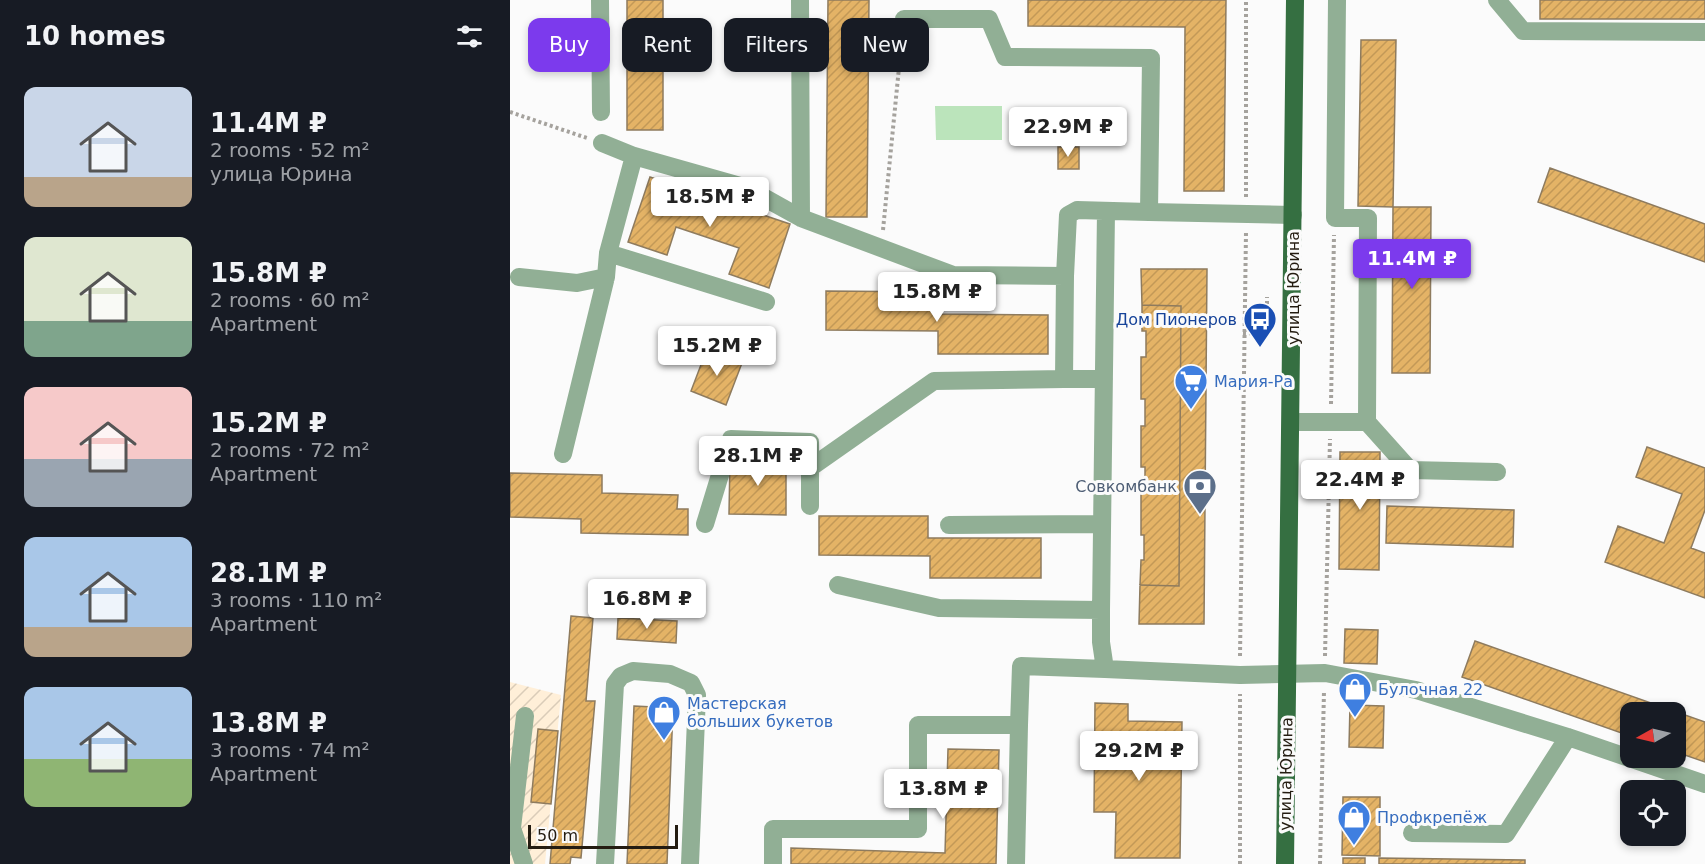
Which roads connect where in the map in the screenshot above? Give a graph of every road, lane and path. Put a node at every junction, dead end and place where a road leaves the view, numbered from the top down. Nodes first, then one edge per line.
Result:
1 (600, 0) edge
2 (800, 0) edge
3 (1246, 0) edge
4 (1295, 0) edge
5 (1337, 0) edge
6 (1497, 0) edge
7 (929, 19) edge
8 (1705, 32) edge
9 (899, 72) edge
10 (510, 112) edge
11 (601, 112) dead end
12 (602, 142) joint
13 (634, 156) junction
14 (1106, 211) junction
15 (1149, 212) junction
16 (1293, 215) junction
17 (1246, 216) junction
18 (801, 218) junction
19 (1335, 218) junction
20 (881, 249) junction
21 (608, 253) junction
22 (1065, 276) junction
23 (519, 277) dead end
24 (606, 277) junction
25 (1267, 297) dead end
26 (766, 302) dead end
27 (1243, 333) junction
28 (1064, 379) junction
29 (1104, 379) junction
30 (1291, 422) junction
31 (1330, 422) junction
32 (1367, 422) junction
33 (563, 454) dead end
34 (810, 468) junction
35 (1497, 472) dead end
36 (810, 506) dead end
37 (705, 524) dead end
38 (1102, 524) junction
39 (949, 525) dead end
40 (838, 585) dead end
41 (1101, 610) junction
42 (1105, 669) junction
43 (1325, 673) junction
44 (1240, 675) junction
45 (1287, 675) junction
46 (525, 716) dead end
47 (1019, 725) junction
48 (1568, 737) junction
49 (1705, 784) edge
50 (511, 828) edge
51 (1412, 833) dead end
52 (524, 864) edge
53 (605, 864) edge
54 (690, 864) edge
55 (773, 864) edge
56 (1016, 864) edge
57 (1240, 864) edge
58 (1285, 864) edge
59 (1320, 864) edge

1 - 11 lane
2 - 18 lane
3 - 17 path
4 - 16 main road, улица Юрина
5 - 19 lane
6 - 8 lane
7 - 15 lane
9 - 20 path
10 - 12 path
12 - 13 lane
13 - 18 lane
13 - 21 lane
14 - 15 lane
14 - 22 lane
14 - 29 lane
15 - 17 lane
16 - 17 lane
16 - 30 main road, улица Юрина
17 - 27 path
18 - 20 lane
19 - 31 path
19 - 32 lane
20 - 22 lane
21 - 24 lane
21 - 26 lane
22 - 28 lane
23 - 24 lane
24 - 33 lane
25 - 27 path
27 - 44 path
28 - 29 lane
28 - 34 lane
29 - 38 lane
30 - 31 lane
30 - 45 main road, улица Юрина
31 - 32 lane
31 - 43 path
32 - 35 lane
34 - 36 lane
34 - 37 lane
38 - 39 lane
38 - 41 lane
40 - 41 lane
41 - 42 lane
42 - 44 lane
42 - 47 lane
43 - 45 lane
43 - 48 lane
43 - 59 path
44 - 45 lane
44 - 57 path
45 - 58 main road, улица Юрина
46 - 50 lane
47 - 55 lane
47 - 56 lane
48 - 49 lane
48 - 51 lane
50 - 52 lane
53 - 54 lane

